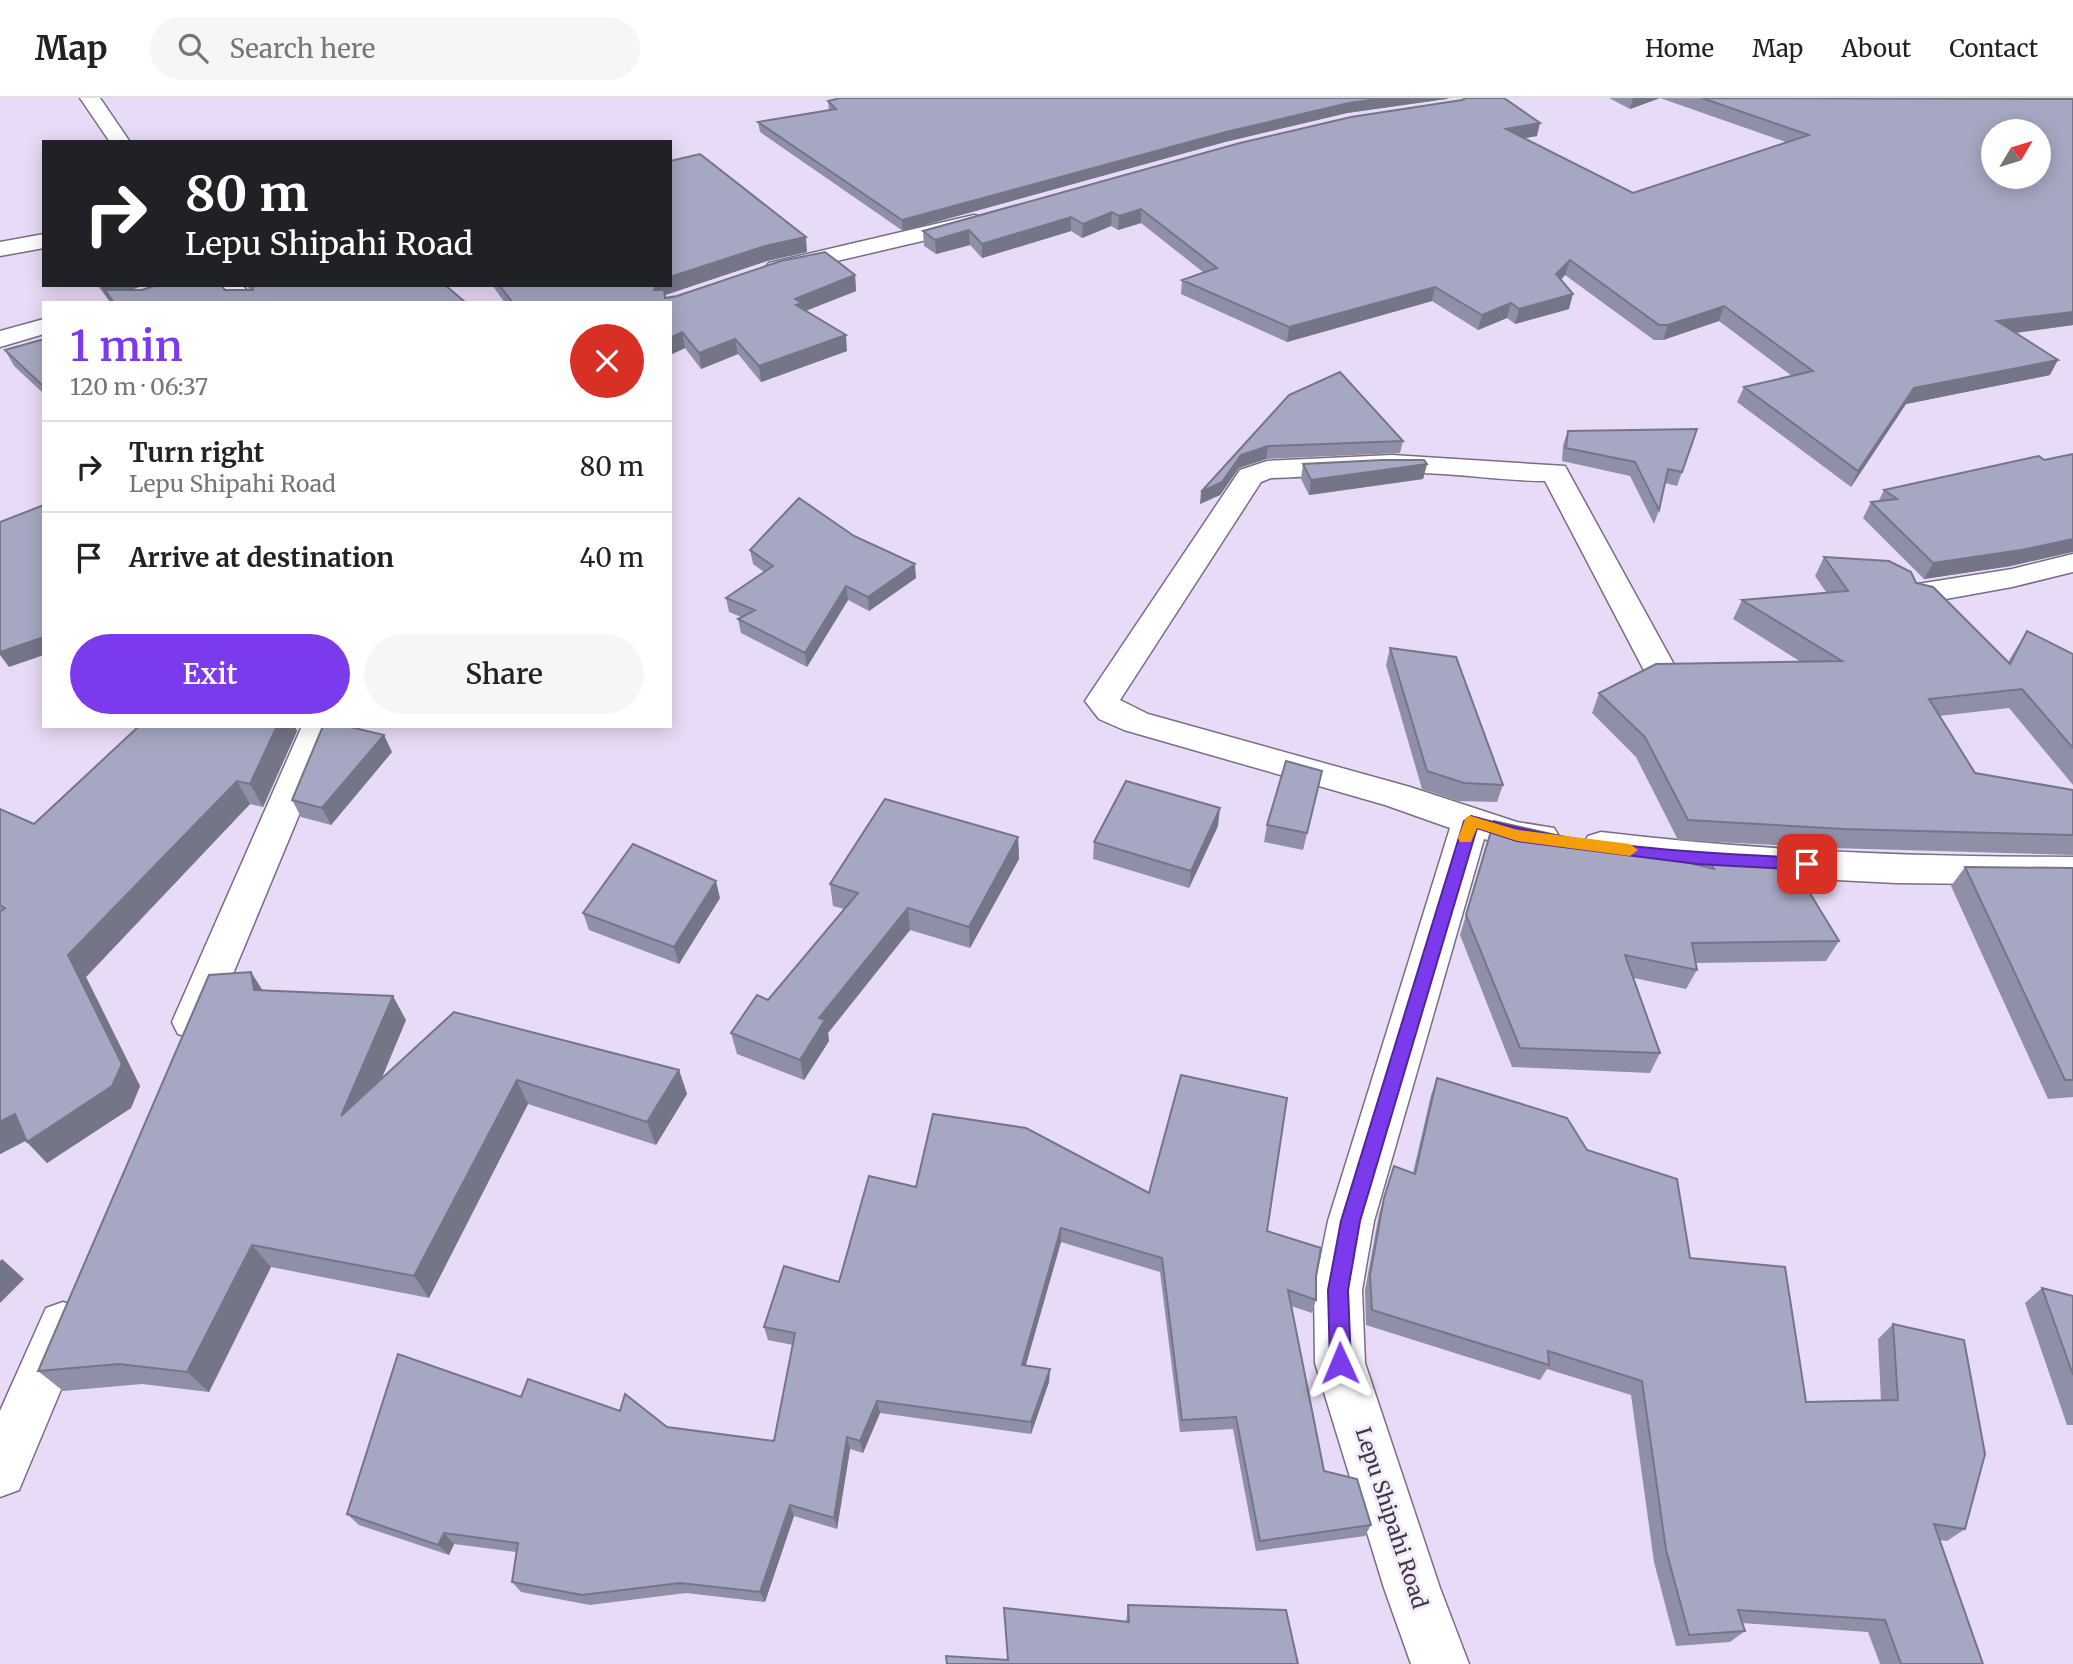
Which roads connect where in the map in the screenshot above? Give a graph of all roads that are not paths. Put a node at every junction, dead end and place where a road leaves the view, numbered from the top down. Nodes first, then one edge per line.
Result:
1 (90, 98) edge
2 (119, 140) edge
3 (995, 216) edge
4 (42, 240) edge
5 (0, 249) edge
6 (763, 272) edge
7 (230, 287) edge
8 (244, 301) edge
9 (42, 327) edge
10 (0, 339) edge
11 (2073, 563) edge
12 (1918, 594) edge
13 (1660, 670) edge
14 (318, 728) edge
15 (1471, 821) junction
16 (2073, 871) edge
17 (176, 1060) edge
18 (77, 1291) edge
19 (0, 1471) edge
20 (1440, 1664) edge

1 - 2 street
3 - 6 street
4 - 5 street
7 - 8 street
9 - 10 street
11 - 12 street
13 - 15 street
14 - 17 street
15 - 16 street
15 - 20 street, Lepu Shipahi Road
18 - 19 street

